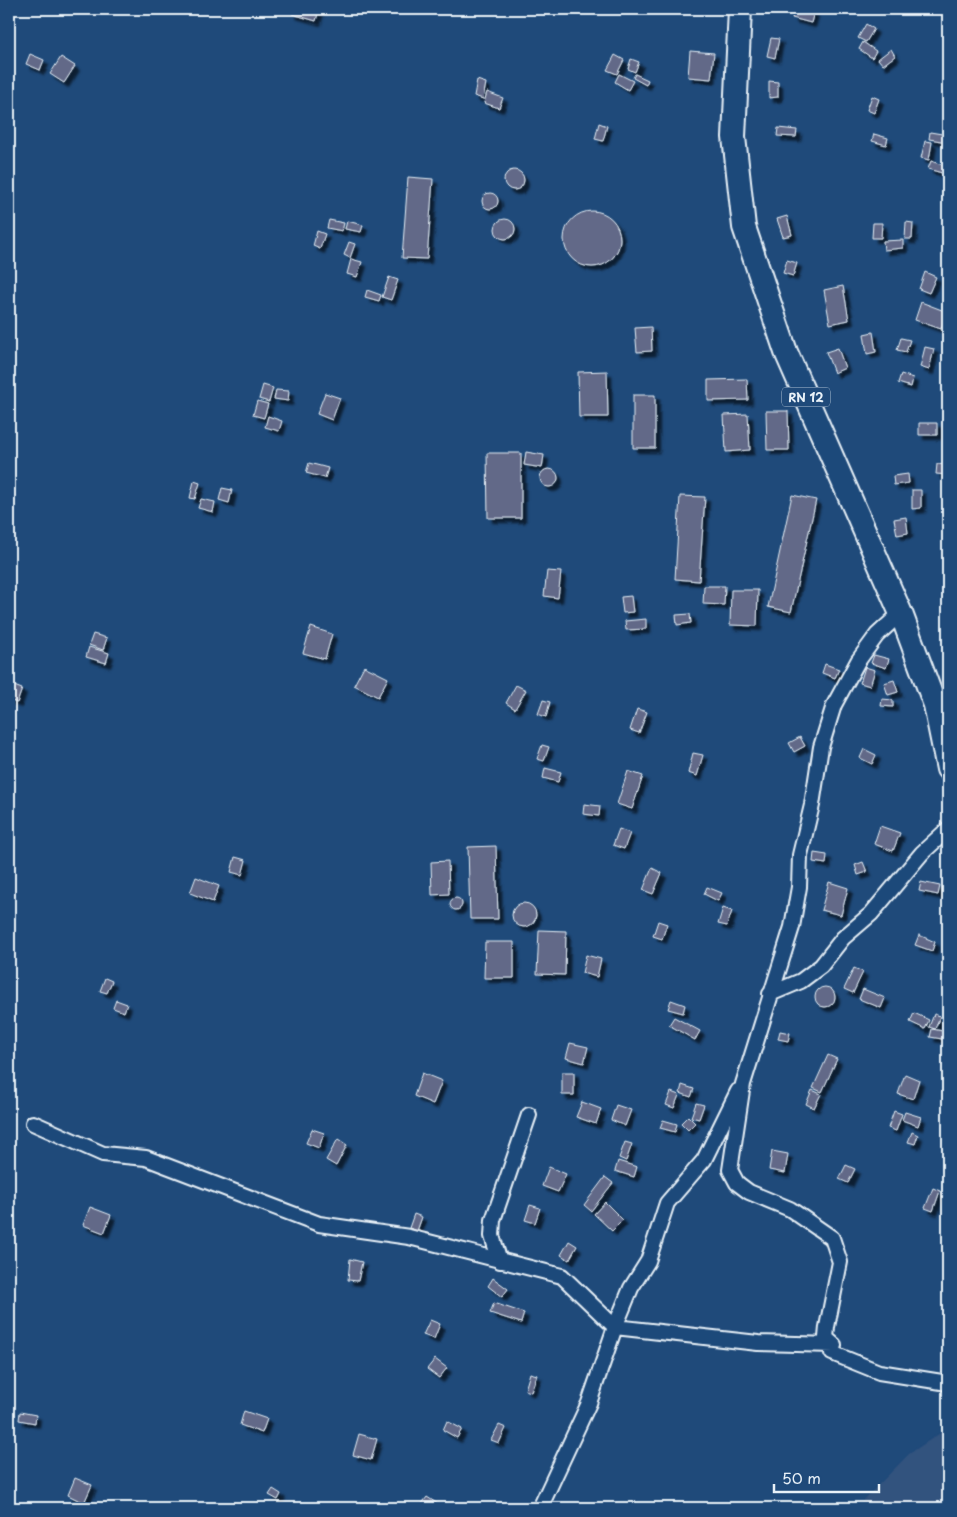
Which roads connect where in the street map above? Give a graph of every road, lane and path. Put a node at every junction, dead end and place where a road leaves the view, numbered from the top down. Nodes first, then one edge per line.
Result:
1 (740, 9) edge
2 (901, 613) junction
3 (948, 769) edge
4 (948, 829) edge
5 (770, 994) junction
6 (743, 1084) junction
7 (528, 1115) dead end
8 (33, 1123) dead end
9 (500, 1261) junction
10 (615, 1327) junction
11 (834, 1345) junction
12 (948, 1384) edge
13 (540, 1508) edge

1 - 2 main road, RN 12
2 - 3 main road, RN 12
2 - 5 street
4 - 5 street
5 - 6 street
6 - 10 street
6 - 11 street
7 - 9 street
8 - 9 street
9 - 10 street
10 - 11 street
10 - 13 street
11 - 12 street

